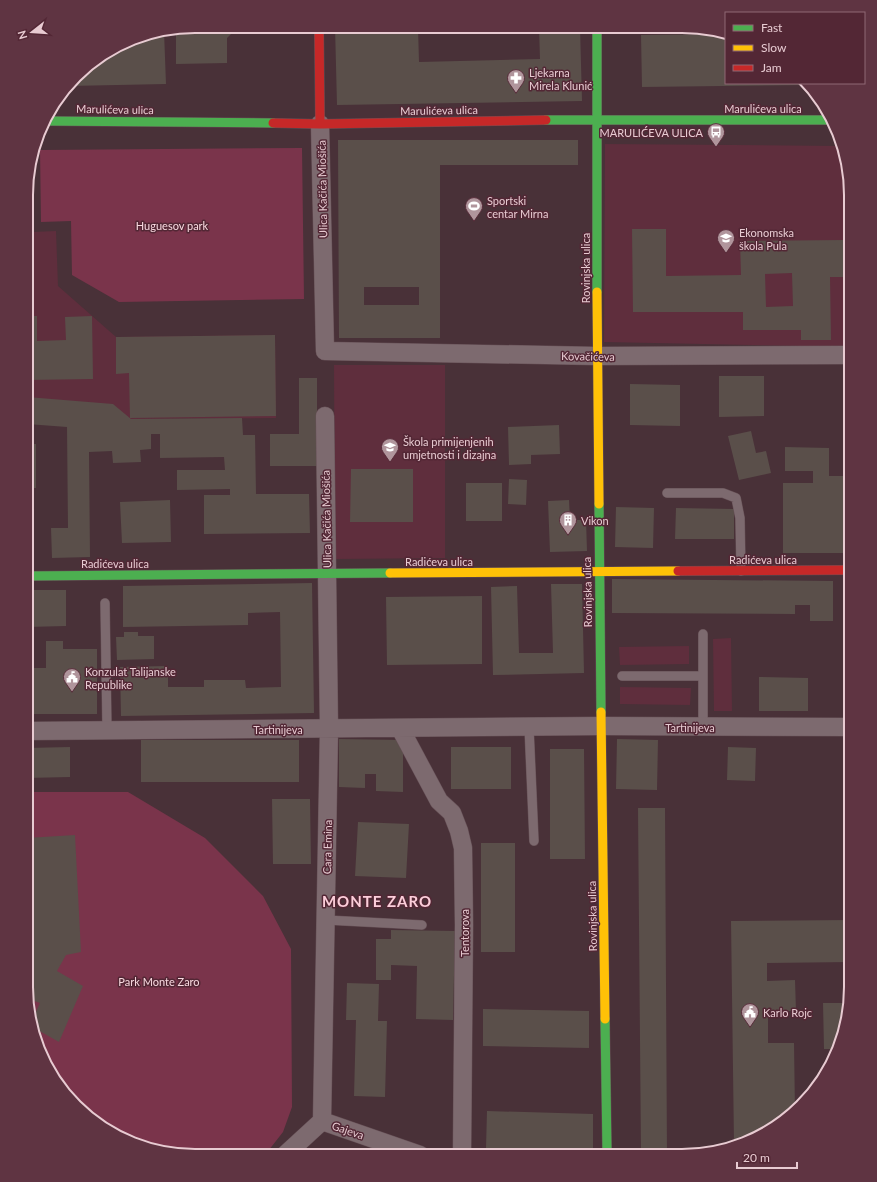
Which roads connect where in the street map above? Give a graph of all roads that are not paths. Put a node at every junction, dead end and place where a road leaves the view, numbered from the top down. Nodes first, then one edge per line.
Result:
1 (319, 33) edge
2 (597, 33) edge
3 (597, 119) junction
4 (825, 120) edge
5 (51, 121) edge
6 (320, 124) junction
7 (325, 351) joint
8 (844, 355) edge
9 (597, 356) junction
10 (325, 416) dead end
11 (667, 493) dead end
12 (844, 570) edge
13 (741, 571) junction
14 (598, 572) junction
15 (327, 574) junction
16 (33, 576) edge
17 (105, 604) dead end
18 (703, 634) dead end
19 (622, 676) dead end
20 (704, 676) junction
21 (602, 726) junction
22 (530, 727) junction
23 (703, 727) junction
24 (844, 727) edge
25 (400, 728) junction
26 (329, 729) junction
27 (107, 730) junction
28 (33, 731) edge
29 (534, 841) dead end
30 (326, 920) junction
31 (422, 925) dead end
32 (322, 1121) junction
33 (292, 1149) edge
34 (403, 1149) edge
35 (462, 1149) edge
36 (607, 1149) edge

1 - 6 main road, Ulica Kačića Miošića
2 - 3 main road, Rovinjska ulica
3 - 4 main road, Marulićeva ulica
3 - 6 main road, Marulićeva ulica
3 - 9 main road, Rovinjska ulica
5 - 6 main road, Marulićeva ulica
6 - 7 street, Ulica Kačića Miošića
7 - 9 street, Kovačićeva
8 - 9 street, Kovačićeva
9 - 14 main road, Rovinjska ulica
10 - 15 street, Ulica Kačića Miošića
11 - 13 lane
12 - 13 main road, Radićeva ulica
13 - 14 main road, Radićeva ulica
14 - 15 main road, Radićeva ulica
14 - 21 main road, Rovinjska ulica
15 - 16 main road, Radićeva ulica
15 - 26 street, Cara Emina
17 - 27 lane
18 - 20 lane
19 - 20 lane
20 - 23 lane
21 - 22 street, Tartinijeva
21 - 23 street, Tartinijeva
21 - 36 main road, Rovinjska ulica
22 - 25 street, Tartinijeva
22 - 29 lane
23 - 24 street, Tartinijeva
25 - 26 street, Tartinijeva
25 - 35 street, Tentorova
26 - 27 street, Tartinijeva
26 - 30 street, Cara Emina
27 - 28 street, Tartinijeva
30 - 31 lane
30 - 32 street, Cara Emina
32 - 33 street
32 - 34 street, Gajeva

